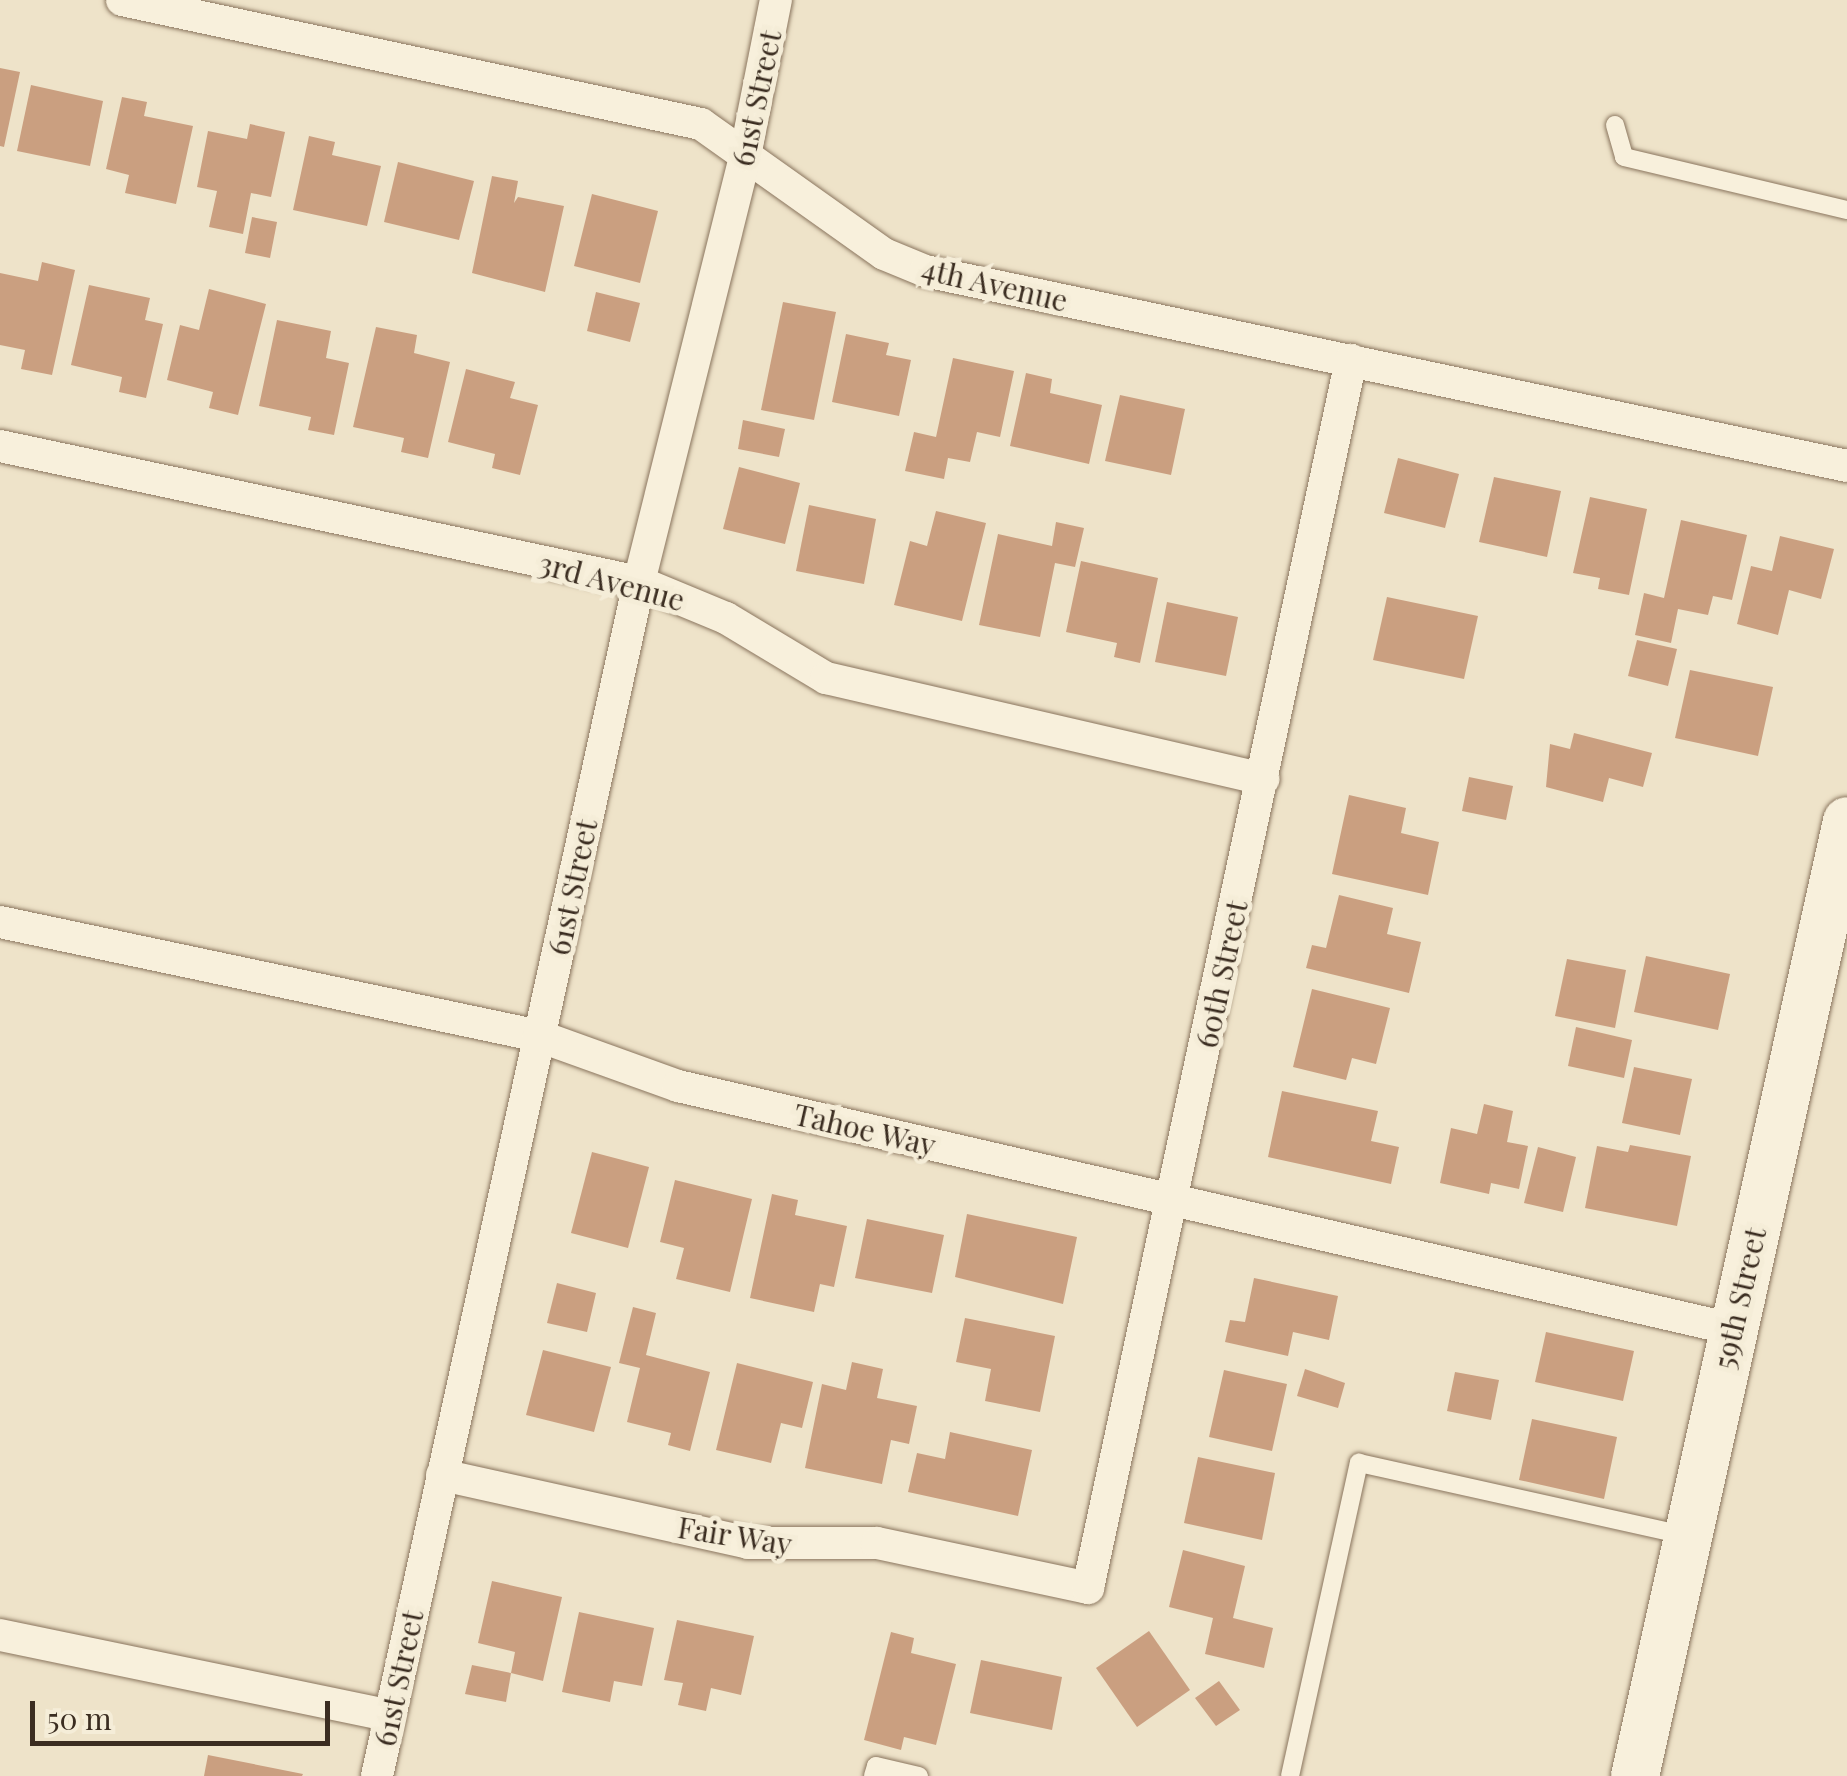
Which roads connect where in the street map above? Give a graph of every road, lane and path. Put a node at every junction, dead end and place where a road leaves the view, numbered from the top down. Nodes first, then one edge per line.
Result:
1 (122, 0) edge
2 (776, 0) edge
3 (1615, 125) dead end
4 (745, 156) junction
5 (1847, 210) edge
6 (1351, 360) junction
7 (0, 446) edge
8 (1847, 466) edge
9 (639, 582) junction
10 (1264, 779) junction
11 (1847, 821) edge
12 (0, 922) edge
13 (539, 1036) junction
14 (1172, 1200) junction
15 (1732, 1329) junction
16 (442, 1475) junction
17 (1687, 1536) junction
18 (1088, 1588) joint
19 (0, 1635) edge
20 (390, 1716) junction
21 (377, 1776) edge
22 (873, 1776) edge
23 (919, 1776) edge
24 (1290, 1776) edge
25 (1635, 1776) edge

1 - 4 street, 4th Avenue
2 - 4 street, 61st Street
3 - 5 lane
4 - 6 street, 4th Avenue
4 - 9 street, 61st Street
6 - 8 street, 4th Avenue
6 - 10 street, 60th Street
7 - 9 street, 3rd Avenue
9 - 10 street, 3rd Avenue
9 - 13 street, 61st Street
10 - 14 street, 60th Street
11 - 15 street, 59th Street
12 - 13 street, Tahoe Way
13 - 14 street, Tahoe Way
13 - 16 street, 61st Street
14 - 15 street, Tahoe Way
14 - 18 street, 60th Street
15 - 17 street, 59th Street
16 - 18 street, Fair Way
16 - 20 street, 61st Street
17 - 24 lane
17 - 25 street, 59th Street
19 - 20 street
20 - 21 street, 61st Street
22 - 23 lane

